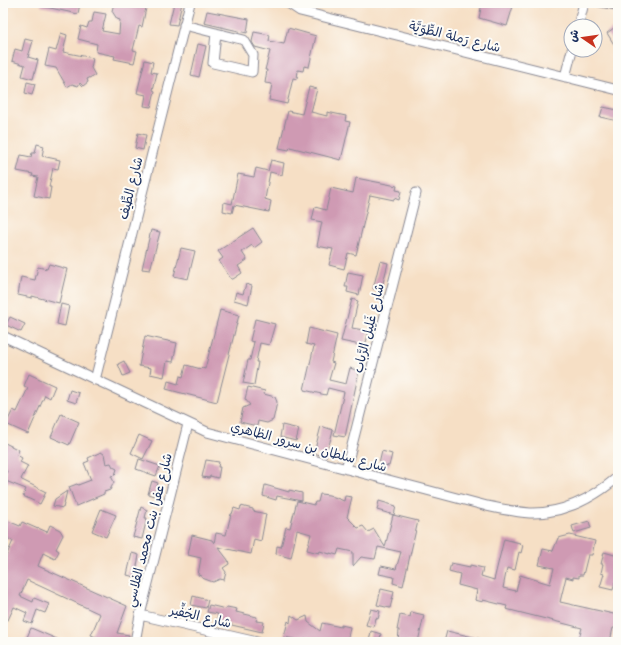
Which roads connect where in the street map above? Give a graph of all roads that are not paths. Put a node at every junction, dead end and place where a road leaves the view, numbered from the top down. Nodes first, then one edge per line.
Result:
1 (190, 3) edge
2 (288, 3) edge
3 (584, 3) edge
4 (580, 18) edge
5 (184, 25) junction
6 (216, 33) junction
7 (570, 58) edge
8 (565, 77) junction
9 (618, 90) edge
10 (416, 193) dead end
11 (3, 336) edge
12 (95, 380) junction
13 (188, 424) junction
14 (346, 469) junction
15 (618, 478) edge
16 (140, 615) junction
17 (135, 642) edge
18 (257, 642) edge

1 - 5 street, شارع الطِّيف
2 - 8 street, شارع رَملة الطِّوَيَّة
3 - 4 street
5 - 6 street
5 - 12 street, شارع الطِّيف
6 - 6 street
7 - 8 street
8 - 9 street, شارع رَملة الطِّوَيَّة
10 - 14 street, شارع غَلِيل الرَّباب
11 - 12 street, شارع سلطان بن سرور الظاهري
12 - 13 street, شارع سلطان بن سرور الظاهري
13 - 14 street, شارع سلطان بن سرور الظاهري
13 - 16 street, شارع عفرا بنت محمد الفلاسي
14 - 15 street, شارع سلطان بن سرور الظاهري
16 - 17 street, شارع عفرا بنت محمد الفلاسي
16 - 18 street, شارع الجُفِّير

